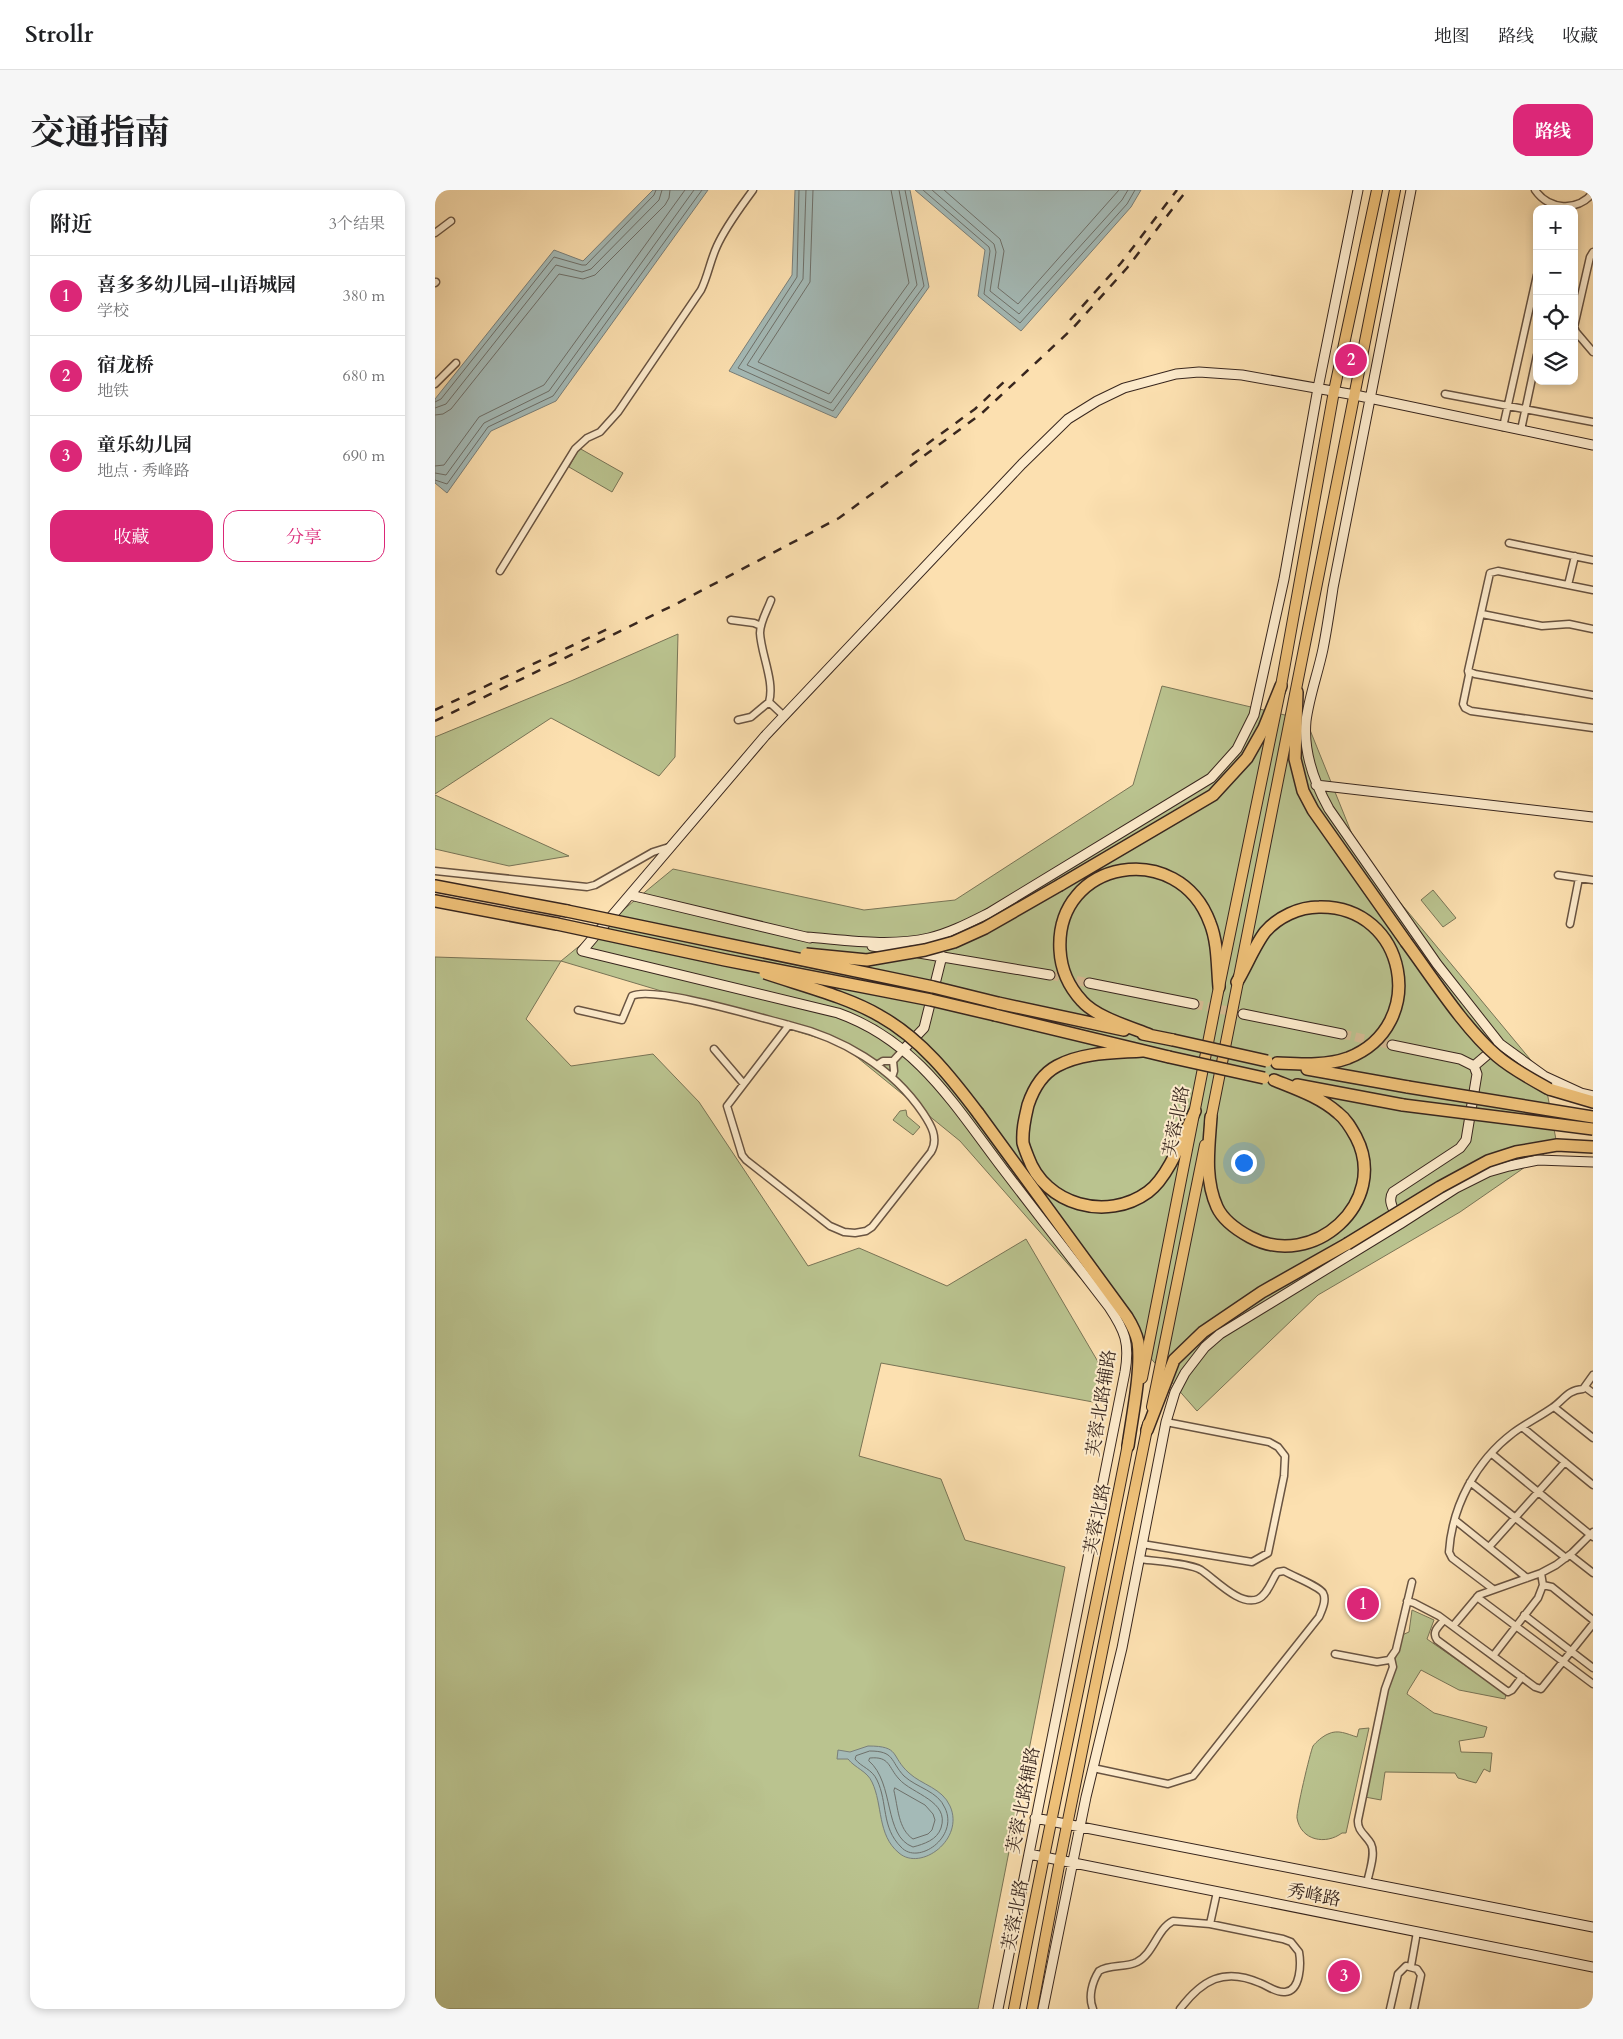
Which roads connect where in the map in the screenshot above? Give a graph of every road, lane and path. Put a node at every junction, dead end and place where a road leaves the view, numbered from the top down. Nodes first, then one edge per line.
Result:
1 (753, 190) edge
2 (1358, 190) edge
3 (1377, 190) edge
4 (1395, 190) edge
5 (1411, 190) edge
6 (1535, 190) edge
7 (1593, 193) edge
8 (1585, 200) junction
9 (1593, 203) edge
10 (1550, 205) edge
11 (1574, 205) edge
12 (451, 221) dead end
13 (435, 233) edge
14 (1593, 252) edge
15 (1533, 292) edge
16 (1578, 310) edge
17 (1578, 335) edge
18 (1593, 352) edge
19 (456, 363) dead end
20 (1533, 373) edge
21 (435, 383) edge
22 (1318, 388) junction
23 (1334, 392) junction
24 (1445, 394) dead end
25 (1355, 395) junction
26 (1370, 399) junction
27 (1507, 406) junction
28 (1525, 410) junction
29 (1593, 422) edge
30 (1503, 427) junction
31 (1521, 430) junction
32 (1593, 445) edge
33 (1509, 543) dead end
34 (1575, 556) junction
35 (1593, 560) edge
36 (500, 571) dead end
37 (1568, 585) junction
38 (1593, 590) edge
39 (771, 600) dead end
40 (1482, 614) junction
41 (731, 620) dead end
42 (761, 626) junction
43 (1593, 629) edge
44 (1468, 671) junction
45 (1281, 686) junction
46 (1297, 692) junction
47 (1593, 695) edge
48 (769, 702) junction
49 (784, 716) junction
50 (738, 720) dead end
51 (1593, 728) edge
52 (1316, 785) junction
53 (1593, 817) edge
54 (669, 847) junction
55 (435, 871) edge
56 (1558, 875) dead end
57 (1579, 878) junction
58 (1593, 880) edge
59 (437, 886) edge
60 (630, 895) junction
61 (437, 902) edge
62 (1570, 924) dead end
63 (806, 937) junction
64 (752, 949) junction
65 (942, 956) junction
66 (725, 960) junction
67 (1049, 975) tunnel mouth
68 (1237, 982) junction
69 (1089, 983) tunnel mouth
70 (1219, 987) junction
71 (1194, 1004) tunnel mouth
72 (577, 1010) dead end
73 (1243, 1014) tunnel mouth
74 (789, 1025) junction
75 (1342, 1034) tunnel mouth
76 (1150, 1036) junction
77 (1500, 1044) junction
78 (1392, 1045) tunnel mouth
79 (714, 1049) dead end
80 (904, 1049) junction
81 (1143, 1051) junction
82 (893, 1061) junction
83 (1272, 1062) junction
84 (877, 1064) junction
85 (1474, 1066) junction
86 (892, 1078) junction
87 (1269, 1079) junction
88 (743, 1083) junction
89 (1593, 1096) edge
90 (1593, 1102) edge
91 (1195, 1110) junction
92 (1211, 1117) junction
93 (1593, 1117) edge
94 (1593, 1129) edge
95 (1593, 1147) edge
96 (1593, 1162) edge
97 (1400, 1224) junction
98 (1593, 1375) edge
99 (1585, 1387) junction
100 (1593, 1393) edge
101 (1554, 1407) junction
102 (1166, 1422) junction
103 (1522, 1427) junction
104 (1147, 1430) junction
105 (1593, 1438) edge
106 (1128, 1446) junction
107 (1492, 1454) junction
108 (1565, 1462) junction
109 (1470, 1482) junction
110 (1593, 1485) edge
111 (1537, 1492) junction
112 (1516, 1518) junction
113 (1455, 1520) junction
114 (1592, 1535) edge
115 (1142, 1544) junction
116 (1489, 1547) junction
117 (1568, 1557) junction
118 (1139, 1559) junction
119 (1541, 1573) junction
120 (1593, 1573) edge
121 (1527, 1578) junction
122 (1411, 1582) dead end
123 (1543, 1585) junction
124 (1493, 1589) junction
125 (1477, 1597) junction
126 (1407, 1601) junction
127 (1524, 1616) junction
128 (1444, 1620) junction
129 (1593, 1620) edge
130 (1593, 1624) edge
131 (1453, 1626) junction
132 (1515, 1626) junction
133 (1572, 1652) junction
134 (1335, 1654) dead end
135 (1493, 1656) junction
136 (1391, 1658) junction
137 (1564, 1662) junction
138 (1593, 1668) edge
139 (1521, 1677) junction
140 (1593, 1684) edge
141 (1093, 1768) junction
142 (1035, 1818) junction
143 (1050, 1821) junction
144 (1067, 1824) junction
145 (1080, 1826) junction
146 (1029, 1854) junction
147 (1043, 1857) junction
148 (1060, 1860) junction
149 (1072, 1862) junction
150 (1367, 1883) junction
151 (1217, 1892) junction
152 (1210, 1924) junction
153 (1593, 1927) edge
154 (1417, 1932) junction
155 (1411, 1966) junction
156 (1593, 1967) edge
157 (998, 2009) edge
158 (1014, 2009) edge
159 (1032, 2009) edge
160 (1043, 2009) edge
161 (1093, 2009) edge
162 (1179, 2009) edge
163 (1391, 2009) edge
164 (1415, 2009) edge

1 - 36 street
2 - 22 street
3 - 23 main road, 芙蓉北路
4 - 25 main road, 芙蓉北路
5 - 26 street
6 - 10 street
7 - 8 street
8 - 9 street
8 - 11 street
12 - 13 street
14 - 16 street
15 - 27 street
17 - 18 street
19 - 21 street
20 - 28 street
22 - 23 street
22 - 49 street
22 - 63 street
23 - 25 street
23 - 45 main road, 芙蓉北路
24 - 27 street
25 - 26 street
25 - 46 main road, 芙蓉北路
26 - 30 street
26 - 52 street
27 - 28 street
27 - 30 street
28 - 29 street
28 - 31 street
30 - 31 street
31 - 32 street
33 - 34 street
34 - 35 street
34 - 37 street
37 - 38 street
37 - 40 street
39 - 42 street
40 - 43 street
40 - 44 street
41 - 42 street
42 - 48 street
44 - 47 street
44 - 51 street
45 - 64 highway, bridge
45 - 70 main road, 芙蓉北路
46 - 68 main road, 芙蓉北路
46 - 90 highway, bridge
48 - 49 street
48 - 50 street
49 - 54 street
52 - 53 street
52 - 77 street
54 - 55 street
54 - 60 street
56 - 57 street
57 - 58 street
57 - 62 street
59 - 64 highway, bridge
60 - 63 street
60 - 80 street, 芙蓉北路辅路
61 - 66 highway, bridge
63 - 65 street
64 - 76 highway, bridge
65 - 67 street
65 - 80 street
66 - 81 highway, bridge
66 - 106 highway, bridge
68 - 83 highway
68 - 92 main road, 芙蓉北路
69 - 71 street
70 - 76 highway
70 - 91 main road, 芙蓉北路
72 - 74 street
73 - 75 street
74 - 84 street
74 - 88 street
76 - 83 highway, bridge
77 - 85 street
77 - 89 street
78 - 85 street
79 - 88 street
80 - 82 street
80 - 142 street, 芙蓉北路辅路
81 - 87 highway, bridge
81 - 91 highway
82 - 84 street
82 - 86 street
83 - 93 highway, bridge
84 - 86 street
85 - 97 street
86 - 88 street
87 - 92 highway
87 - 94 highway, bridge
91 - 106 main road, 芙蓉北路
92 - 104 main road, 芙蓉北路
95 - 104 highway, bridge
96 - 97 street
97 - 102 street
98 - 99 street
99 - 100 street
99 - 101 street
101 - 103 street
101 - 105 street
102 - 115 street
102 - 115 street
103 - 107 street
103 - 108 street
104 - 144 main road, 芙蓉北路
106 - 143 main road, 芙蓉北路
107 - 109 street
107 - 111 street
108 - 110 street
108 - 111 street
109 - 112 street
109 - 113 street
111 - 112 street
111 - 114 street
112 - 116 street
112 - 117 street
113 - 116 street
113 - 124 street
114 - 117 street
115 - 118 street
116 - 121 street
117 - 119 street
117 - 120 street
118 - 141 street
118 - 141 street
119 - 121 street
119 - 123 street
121 - 124 street
122 - 126 street
123 - 127 street
123 - 129 street
124 - 125 street
125 - 131 street
125 - 132 street
126 - 128 street
126 - 136 street
127 - 132 street
127 - 133 street
128 - 131 street
128 - 139 street
130 - 133 street
131 - 135 street
132 - 135 street
132 - 137 street
133 - 137 street
133 - 138 street
134 - 136 street
135 - 139 street
136 - 150 street
137 - 139 street
137 - 140 street
141 - 145 street
142 - 143 street, 秀峰路
142 - 146 street, 芙蓉北路辅路
143 - 144 street, 秀峰路
143 - 147 main road, 芙蓉北路
144 - 145 street, 秀峰路
144 - 148 main road, 芙蓉北路
145 - 149 street
145 - 150 street, 秀峰路
146 - 147 street, 秀峰路
146 - 157 street, 芙蓉北路辅路
147 - 148 street, 秀峰路
147 - 158 main road, 芙蓉北路
148 - 149 street, 秀峰路
148 - 159 main road, 芙蓉北路
149 - 151 street, 秀峰路
149 - 160 street
150 - 153 street, 秀峰路
151 - 152 street
151 - 154 street, 秀峰路
152 - 161 street
152 - 162 street
154 - 155 street
154 - 156 street, 秀峰路
155 - 163 street
155 - 164 street

